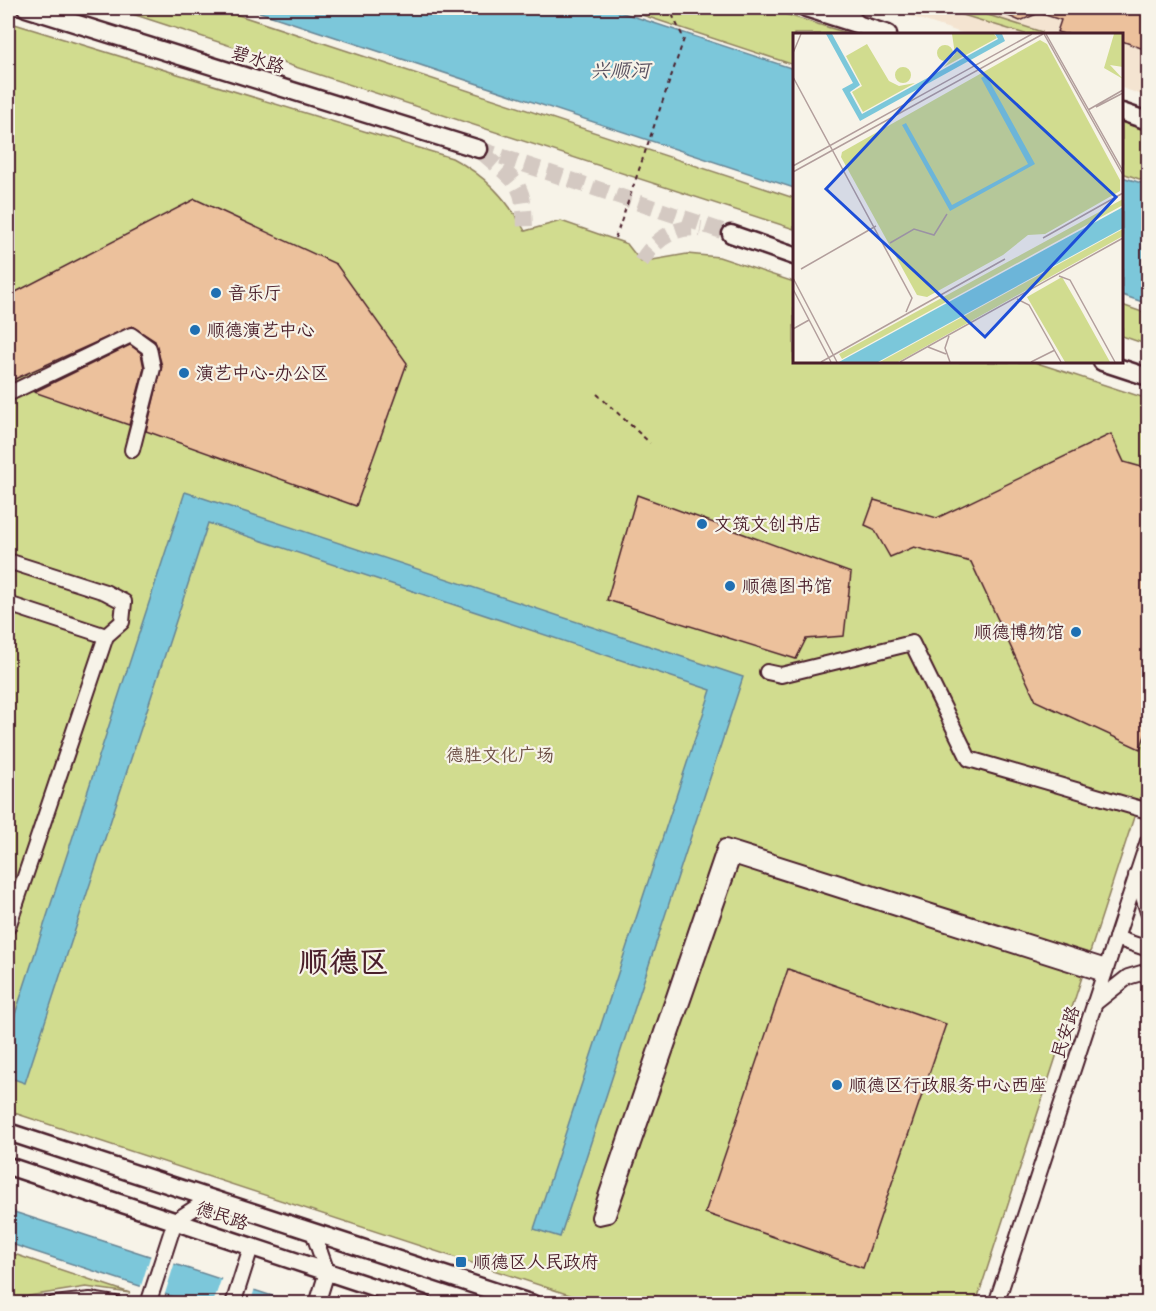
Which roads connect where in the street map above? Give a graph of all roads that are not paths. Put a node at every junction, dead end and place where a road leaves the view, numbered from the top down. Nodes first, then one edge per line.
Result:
1 (26, 8) edge
2 (806, 8) edge
3 (844, 8) edge
4 (861, 26) junction
5 (885, 33) edge
6 (1123, 112) edge
7 (1149, 121) edge
8 (479, 149) tunnel mouth
9 (731, 234) tunnel mouth
10 (793, 255) edge
11 (1105, 363) edge
12 (1149, 377) edge
13 (8, 394) edge
14 (132, 450) dead end
15 (8, 561) edge
16 (8, 603) edge
17 (106, 636) junction
18 (767, 672) dead end
19 (1149, 811) edge
20 (1149, 841) edge
21 (1136, 875) junction
22 (1149, 912) edge
23 (8, 927) edge
24 (1116, 938) junction
25 (1149, 949) edge
26 (1105, 970) junction
27 (1149, 971) edge
28 (1094, 1004) junction
29 (8, 1132) edge
30 (8, 1166) edge
31 (214, 1200) junction
32 (175, 1221) junction
33 (313, 1232) junction
34 (251, 1247) junction
35 (327, 1272) junction
36 (54, 1304) edge
37 (115, 1304) edge
38 (148, 1304) edge
39 (233, 1304) edge
40 (317, 1304) edge
41 (424, 1304) edge
42 (533, 1304) edge
43 (996, 1304) edge

1 - 8 main road, 碧水路
2 - 4 main road
3 - 4 street
4 - 5 main road
6 - 7 main road
9 - 10 main road
11 - 12 main road
13 - 14 street
15 - 17 street
16 - 17 street
17 - 23 street
18 - 19 street
20 - 21 street, 民安路
21 - 22 street
21 - 24 street, 民安路
24 - 25 street
24 - 26 street, 民安路
26 - 26 street
26 - 28 street, 民安路
27 - 28 street
28 - 43 street, 民安路
29 - 31 main road
30 - 32 main road, 德民路
31 - 32 street
31 - 33 main road
32 - 34 main road, 德民路
32 - 38 street
33 - 35 street
33 - 42 main road
34 - 35 main road, 德民路
34 - 39 street
35 - 40 street
35 - 41 main road, 德民路
36 - 37 street

